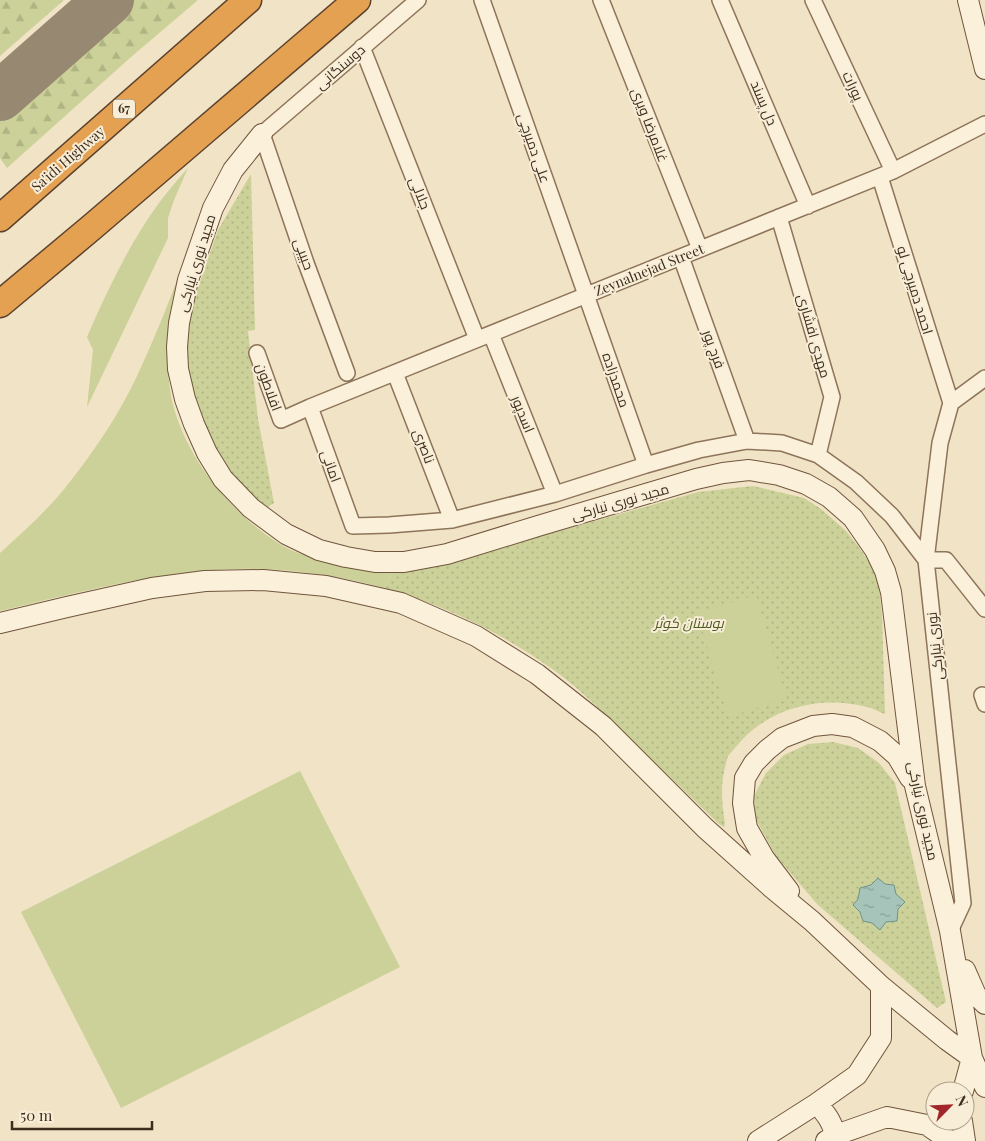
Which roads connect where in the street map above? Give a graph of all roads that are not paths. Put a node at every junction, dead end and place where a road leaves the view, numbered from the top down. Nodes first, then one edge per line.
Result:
1 (248, 0) edge
2 (357, 0) edge
3 (418, 0) edge
4 (482, 0) edge
5 (601, 0) edge
6 (720, 0) edge
7 (813, 0) edge
8 (968, 0) edge
9 (362, 47) junction
10 (985, 69) edge
11 (985, 124) edge
12 (262, 134) junction
13 (886, 174) junction
14 (808, 206) junction
15 (779, 217) junction
16 (0, 218) edge
17 (700, 250) junction
18 (681, 257) junction
19 (50, 262) junction
20 (586, 295) junction
21 (0, 304) edge
22 (0, 318) edge
23 (484, 337) junction
24 (257, 353) dead end
25 (395, 373) junction
26 (347, 374) dead end
27 (985, 378) edge
28 (951, 403) junction
29 (310, 407) junction
30 (748, 442) junction
31 (818, 455) junction
32 (646, 465) junction
33 (555, 494) junction
34 (452, 520) junction
35 (926, 560) junction
36 (984, 606) edge
37 (0, 623) edge
38 (915, 786) junction
39 (812, 921) junction
40 (950, 930) junction
41 (881, 986) junction
42 (985, 1004) edge
43 (979, 1055) edge
44 (967, 1081) edge
45 (985, 1087) edge
46 (816, 1104) junction
47 (831, 1138) edge
48 (758, 1141) edge
49 (950, 1141) edge

1 - 16 highway, Sa'idi Highway / 67
2 - 19 highway
3 - 9 street, دوسنگانی
4 - 20 street, علی دمیرچی
5 - 17 street, غلامرضا ویری
6 - 14 street, دل پسند
7 - 13 street, پورات
8 - 10 main road
9 - 12 street, دوسنگانی
9 - 23 street, جلالی
11 - 13 street, Zeynalnejad Street
12 - 26 street, حبیبی
12 - 38 main road, مجید نوری نیارکی
13 - 14 street, Zeynalnejad Street
13 - 28 street, احمد دمیرچی لو
14 - 15 street, Zeynalnejad Street
15 - 17 street, Zeynalnejad Street
15 - 31 street, مهدی افشاری
17 - 18 street, Zeynalnejad Street
18 - 20 street, Zeynalnejad Street
18 - 30 street, فرج پور
19 - 21 highway
19 - 22 highway
20 - 23 street, Zeynalnejad Street
20 - 32 street, محمدزاده
23 - 25 street, Zeynalnejad Street
23 - 33 street, اسدپور
24 - 29 street, افلاطون
25 - 29 street, Zeynalnejad Street
25 - 34 street, ناصری
27 - 28 street
28 - 35 street, نوری نیارکی
29 - 34 street, امانی
30 - 31 street
30 - 32 street
31 - 35 street
32 - 33 street
33 - 34 street
35 - 36 street
35 - 40 street, نوری نیارکی
37 - 39 main road
38 - 39 main road
38 - 40 main road, مجید نوری نیارکی
39 - 41 main road
40 - 42 main road
40 - 43 main road, مجید نوری نیارکی
41 - 43 main road
41 - 46 main road
43 - 44 main road, مجید نوری نیارکی
43 - 45 main road, مجید نوری نیارکی
46 - 47 main road
46 - 48 main road
47 - 49 main road

